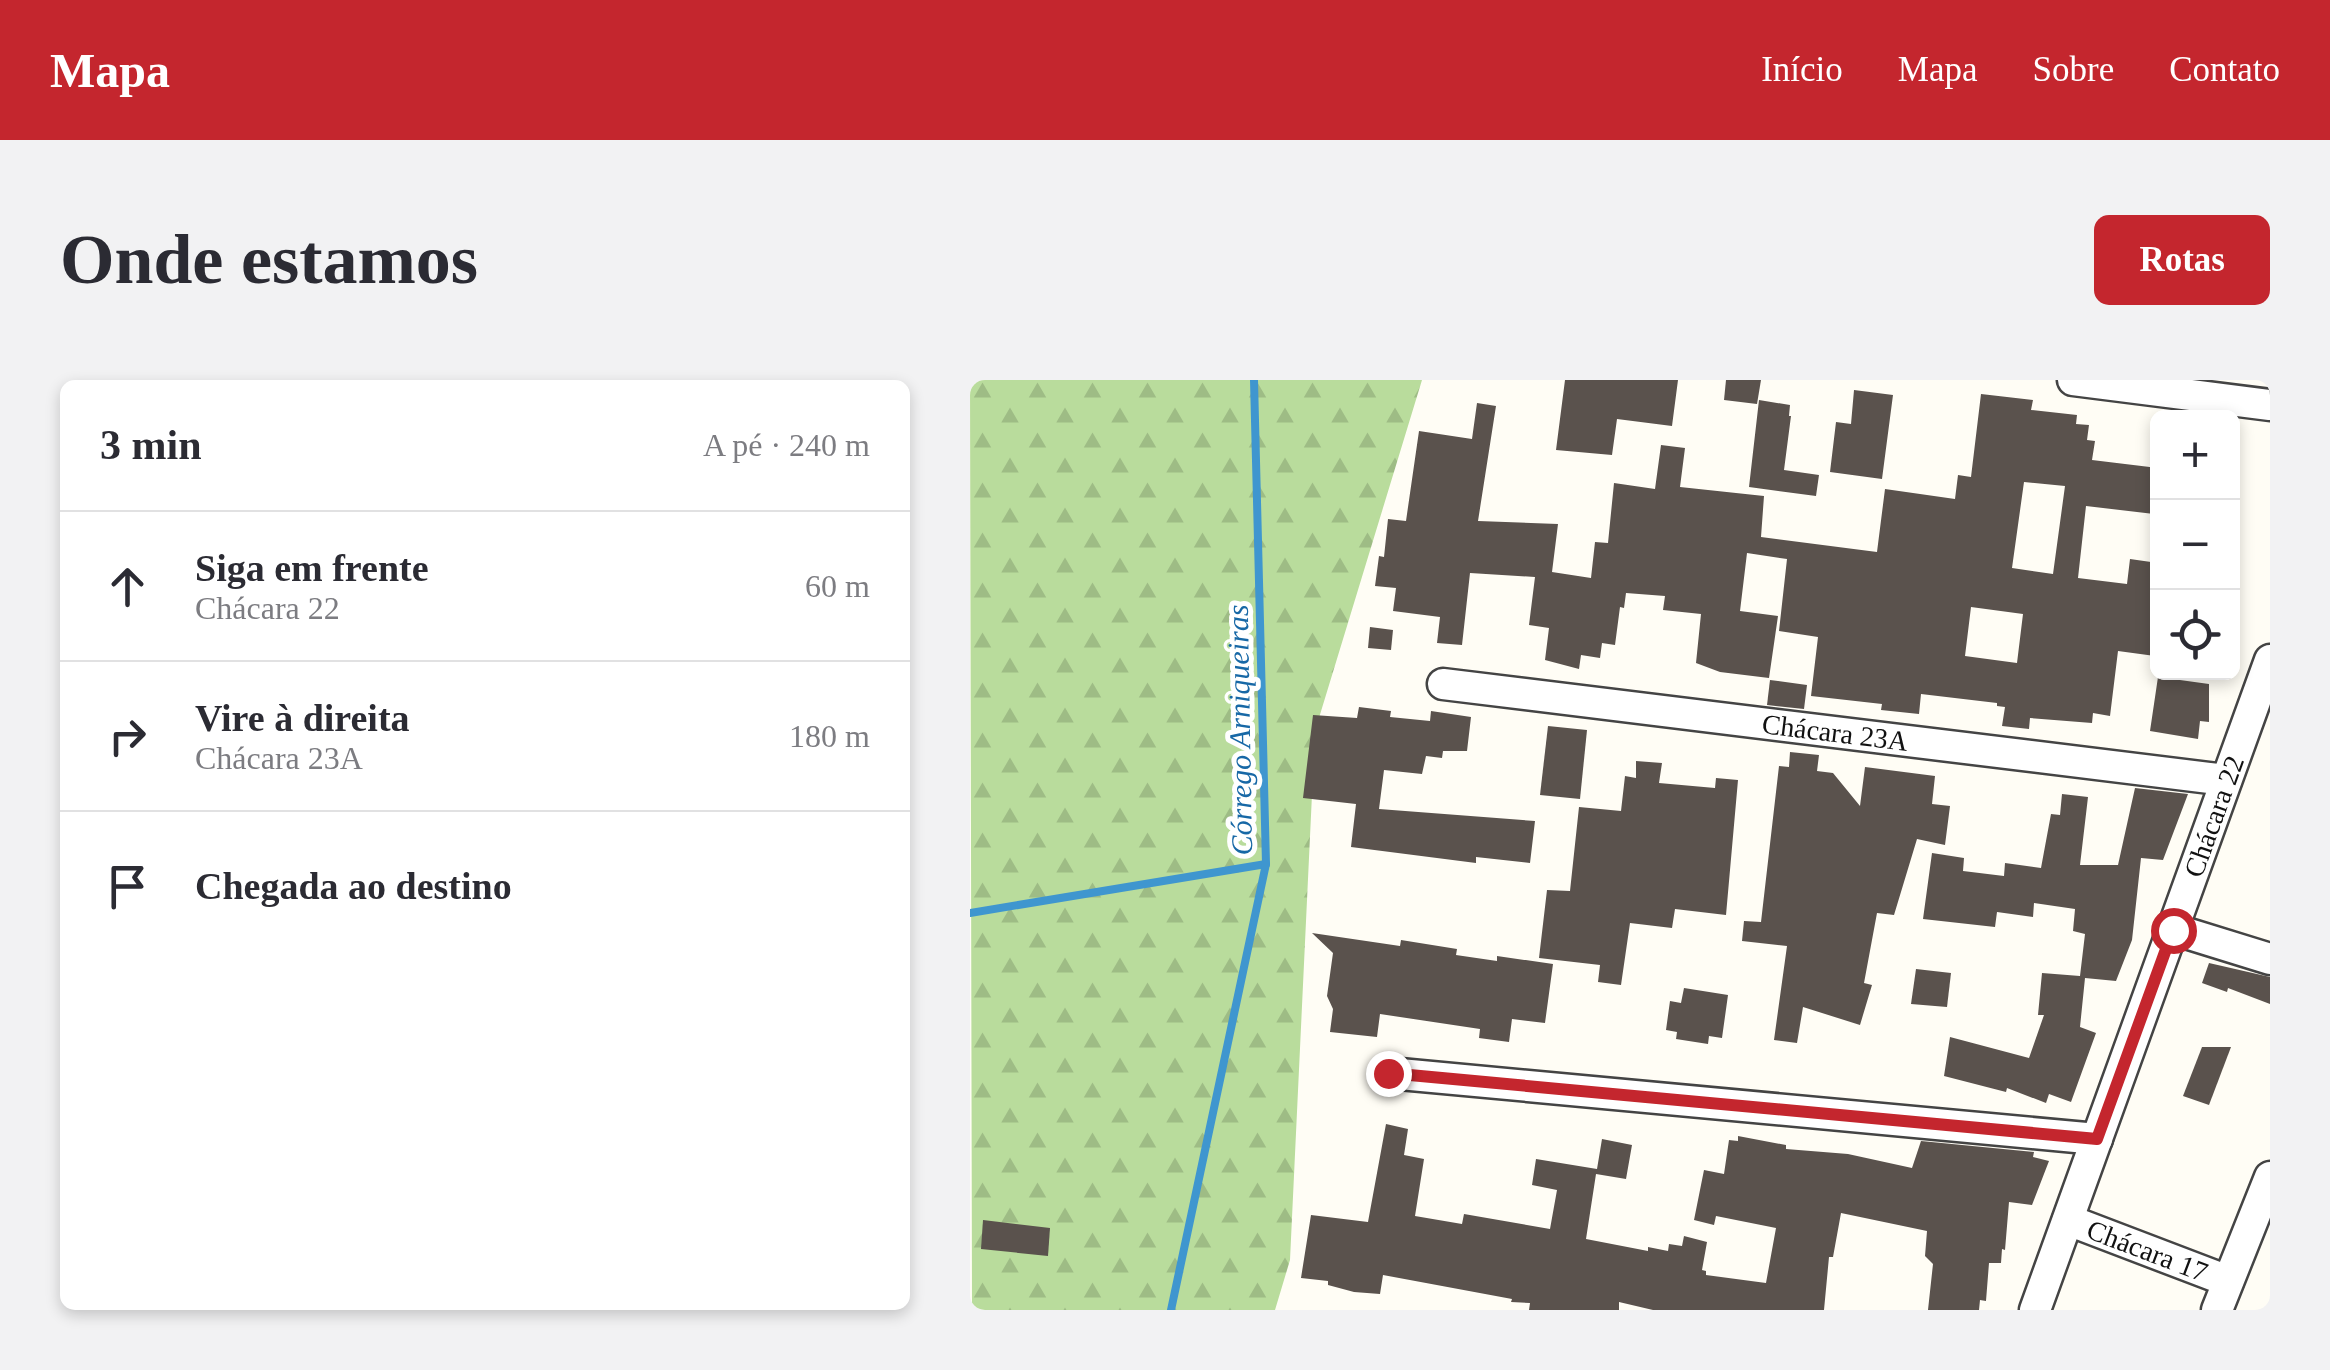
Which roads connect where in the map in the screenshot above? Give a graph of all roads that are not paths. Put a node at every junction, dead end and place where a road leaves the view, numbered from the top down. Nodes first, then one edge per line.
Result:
1 (2073, 380) edge
2 (2270, 405) edge
3 (2270, 660) edge
4 (1443, 684) dead end
5 (2226, 780) junction
6 (2173, 930) junction
7 (2270, 960) edge
8 (1388, 1073) dead end
9 (2097, 1139) junction
10 (2270, 1176) edge
11 (2068, 1220) junction
12 (2222, 1296) edge
13 (2034, 1310) edge

1 - 2 street
3 - 5 street, Chácara 22
4 - 5 street, Chácara 23A
5 - 6 street, Chácara 22
6 - 7 street
6 - 9 street, Chácara 22
8 - 9 street
9 - 11 street, Chácara 22
10 - 12 street, Chácara 17
11 - 12 street, Chácara 17
11 - 13 street, Chácara 22

